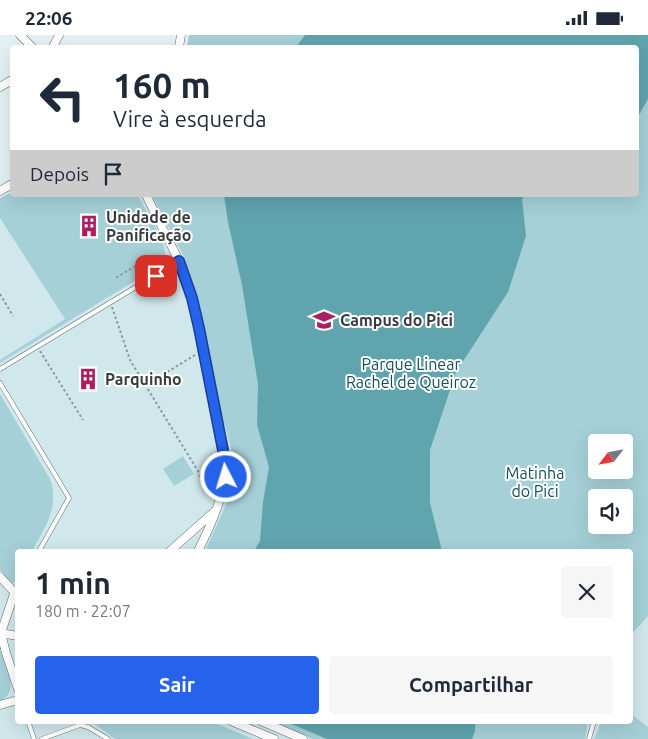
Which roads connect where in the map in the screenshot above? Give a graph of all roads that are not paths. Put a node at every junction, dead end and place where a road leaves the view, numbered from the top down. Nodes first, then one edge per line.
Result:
1 (20, 35) edge
2 (30, 45) edge
3 (147, 197) edge
4 (179, 261) junction
5 (0, 369) edge
6 (0, 383) edge
7 (215, 511) junction
8 (40, 549) edge
9 (172, 549) edge
10 (199, 549) edge
11 (0, 577) edge
12 (15, 592) edge
13 (15, 596) edge
14 (0, 633) edge
15 (15, 636) edge
16 (15, 680) edge
17 (15, 701) edge
18 (0, 705) edge
19 (29, 724) edge
20 (238, 724) edge
21 (267, 724) edge
22 (593, 724) edge
23 (34, 739) edge
24 (42, 739) edge
25 (108, 739) edge
26 (274, 739) edge
27 (303, 739) edge
28 (589, 739) edge

1 - 2 street
3 - 4 street
4 - 5 lane
4 - 7 street
6 - 8 lane
7 - 9 street
7 - 10 street
11 - 12 street
13 - 14 street
14 - 15 street
14 - 16 street
17 - 18 street
19 - 23 lane
20 - 26 street
21 - 27 street
22 - 28 lane
24 - 25 lane

